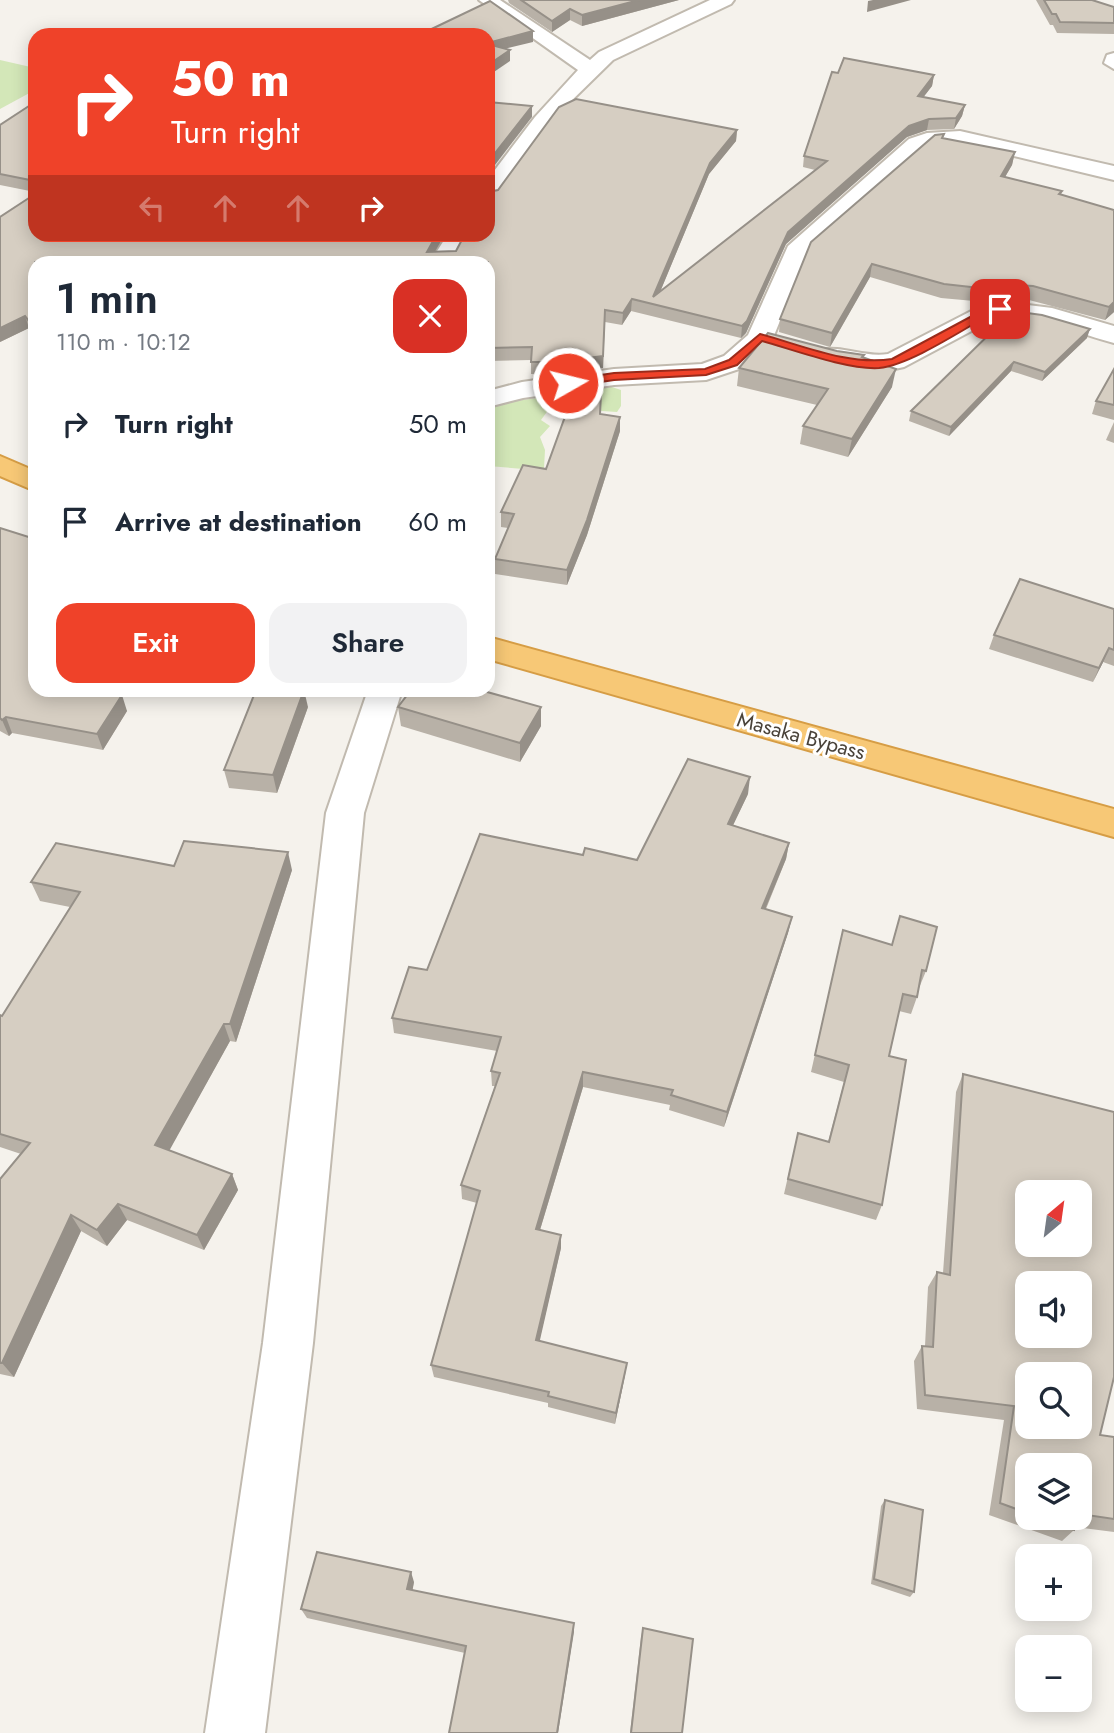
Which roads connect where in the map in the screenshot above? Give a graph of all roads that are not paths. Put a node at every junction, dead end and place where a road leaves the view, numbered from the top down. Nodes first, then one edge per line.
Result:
1 (488, 0) edge
2 (725, 0) edge
3 (590, 69) junction
4 (1114, 173) edge
5 (495, 185) edge
6 (1114, 335) edge
7 (760, 338) junction
8 (495, 397) edge
9 (0, 466) edge
10 (28, 479) edge
11 (495, 650) edge
12 (383, 697) edge
13 (1114, 823) edge
14 (235, 1733) edge

1 - 3 street
2 - 3 street
3 - 5 street
4 - 7 street
6 - 7 street
7 - 8 street
9 - 10 highway
11 - 13 highway, Masaka Bypass
12 - 14 street

